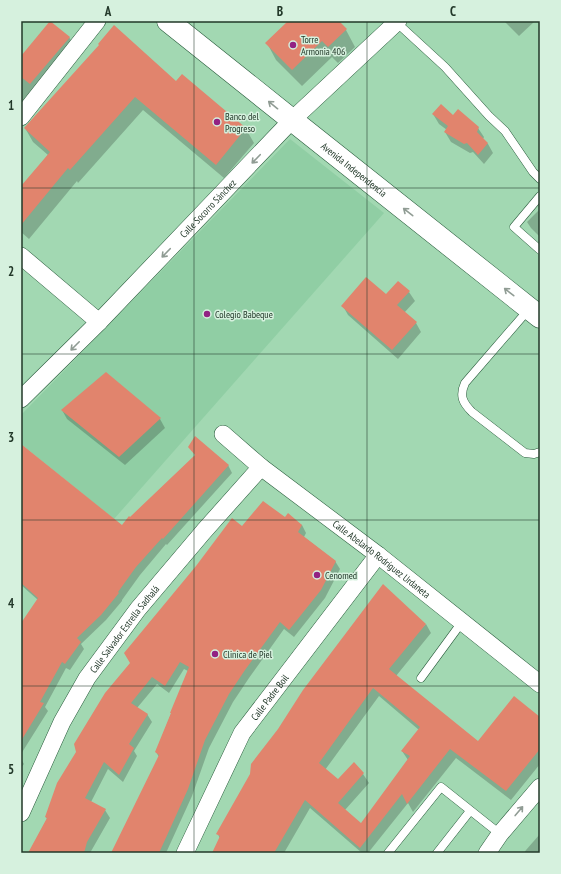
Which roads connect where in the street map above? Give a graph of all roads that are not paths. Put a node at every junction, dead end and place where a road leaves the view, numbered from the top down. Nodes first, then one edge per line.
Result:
1 (97, 21) edge
2 (168, 21) edge
3 (397, 22) edge
4 (21, 117) edge
5 (292, 120) junction
6 (540, 179) edge
7 (540, 196) edge
8 (540, 250) edge
9 (21, 256) edge
10 (535, 312) edge
11 (99, 322) junction
12 (21, 399) edge
13 (223, 434) dead end
14 (540, 452) edge
15 (261, 466) junction
16 (378, 555) junction
17 (462, 622) junction
18 (421, 678) dead end
19 (540, 684) edge
20 (540, 787) edge
21 (470, 811) junction
22 (21, 813) edge
23 (500, 834) junction
24 (185, 853) edge
25 (388, 853) edge
26 (437, 853) edge
27 (487, 853) edge

1 - 4 street
5 -> 2 main road, Avenida Independencia
3 - 5 street, Calle Socorro Sánchez
3 - 6 lane
10 -> 5 main road, Avenida Independencia
5 -> 11 street, Calle Socorro Sánchez
7 - 8 lane
9 - 11 street
10 - 14 lane
11 -> 12 street, Calle Socorro Sánchez
13 - 15 street, Calle Abelardo Rodríguez Urdaneta
15 - 16 street, Calle Abelardo Rodríguez Urdaneta
15 - 22 street, Calle Salvador Estrella Sadhalá
16 - 17 street, Calle Abelardo Rodríguez Urdaneta
16 - 24 street, Calle Padre Boil
17 - 18 lane
17 - 19 street, Calle Abelardo Rodríguez Urdaneta
23 -> 20 street
21 - 23 lane
21 - 25 lane
21 - 26 lane
23 - 27 street

